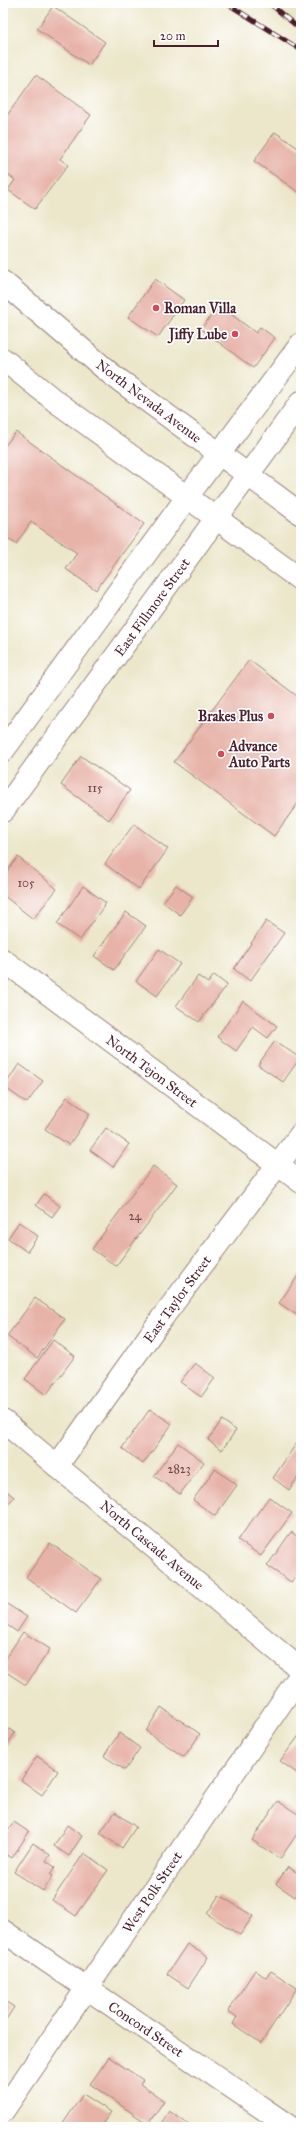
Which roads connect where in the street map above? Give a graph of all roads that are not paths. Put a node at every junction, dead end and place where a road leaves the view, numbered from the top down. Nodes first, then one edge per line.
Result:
1 (3, 282) edge
2 (301, 344) edge
3 (3, 359) edge
4 (301, 402) edge
5 (219, 454) junction
6 (248, 475) junction
7 (187, 497) junction
8 (301, 514) edge
9 (217, 518) junction
10 (301, 580) edge
11 (3, 751) edge
12 (3, 811) edge
13 (3, 960) edge
14 (301, 1134) edge
15 (278, 1164) junction
16 (301, 1182) edge
17 (3, 1421) edge
18 (57, 1466) junction
19 (301, 1670) edge
20 (301, 1674) edge
21 (3, 1931) edge
22 (86, 1988) junction
23 (3, 2111) edge
24 (290, 2127) edge

1 - 5 main road, North Nevada Avenue
2 - 5 main road
3 - 7 main road
4 - 6 main road, East Fillmore Street
5 - 6 main road, North Nevada Avenue
5 - 7 main road
6 - 8 main road, North Nevada Avenue
6 - 9 main road, East Fillmore Street
7 - 9 main road
7 - 11 main road
9 - 10 main road
9 - 12 main road, East Fillmore Street
13 - 15 main road, North Tejon Street
14 - 15 main road, East Taylor Street
15 - 16 main road, North Tejon Street
15 - 18 main road, East Taylor Street
17 - 18 main road, North Cascade Avenue
18 - 19 main road, North Cascade Avenue
20 - 22 main road, West Polk Street
21 - 22 main road, Concord Street
22 - 23 main road, West Polk Street
22 - 24 main road, Concord Street

